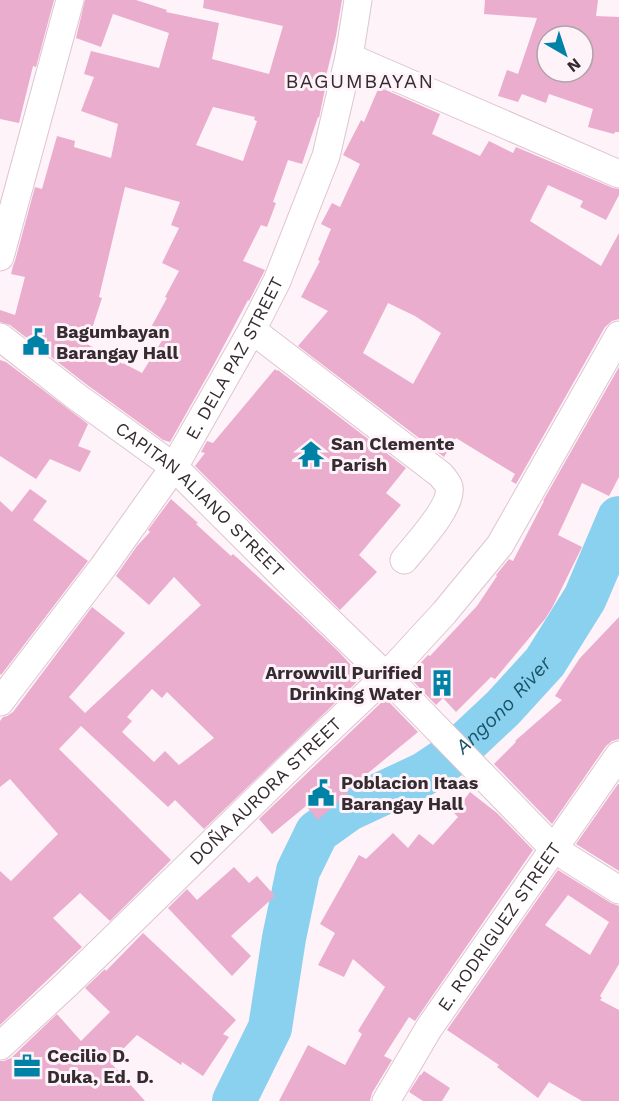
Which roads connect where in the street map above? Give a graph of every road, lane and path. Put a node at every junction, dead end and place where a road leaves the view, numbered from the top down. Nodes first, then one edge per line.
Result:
1 (70, 0) edge
2 (358, 0) edge
3 (349, 57) junction
4 (619, 174) edge
5 (0, 257) edge
6 (252, 330) junction
7 (619, 335) edge
8 (0, 337) edge
9 (174, 467) junction
10 (404, 560) dead end
11 (386, 676) junction
12 (0, 702) edge
13 (619, 755) edge
14 (554, 849) junction
15 (619, 890) edge
16 (0, 1046) edge
17 (386, 1101) edge

1 - 5 street
2 - 3 street, E. DELA PAZ STREET
3 - 4 street
3 - 6 street, E. DELA PAZ STREET
6 - 9 street, E. DELA PAZ STREET
6 - 10 street
7 - 11 street, DOÑA AURORA STREET
8 - 9 street, CAPITAN ALIANO STREET
9 - 11 street, CAPITAN ALIANO STREET
9 - 12 street, E. DELA PAZ STREET
11 - 14 street, CAPITAN ALIANO STREET
11 - 16 street, DOÑA AURORA STREET
13 - 14 street, E. RODRIGUEZ STREET
14 - 15 street, CAPITAN ALIANO STREET
14 - 17 street, E. RODRIGUEZ STREET

